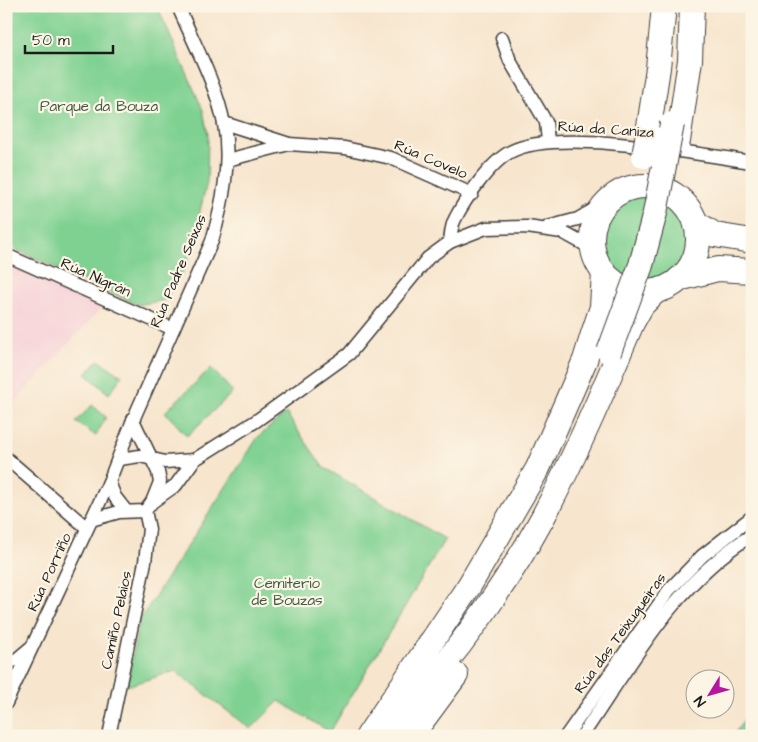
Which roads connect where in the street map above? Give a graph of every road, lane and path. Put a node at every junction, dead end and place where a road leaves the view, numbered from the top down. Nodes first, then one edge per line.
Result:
1 (178, 6) edge
2 (664, 6) edge
3 (675, 6) edge
4 (683, 6) edge
5 (692, 6) edge
6 (502, 38) dead end
7 (224, 123) junction
8 (548, 141) junction
9 (289, 144) junction
10 (227, 160) junction
11 (752, 162) edge
12 (627, 188) junction
13 (472, 194) junction
14 (679, 198) junction
15 (607, 202) junction
16 (696, 223) junction
17 (543, 228) junction
18 (752, 241) edge
19 (450, 242) junction
20 (593, 249) junction
21 (6, 255) edge
22 (752, 271) edge
23 (604, 272) junction
24 (680, 279) junction
25 (656, 291) junction
26 (173, 329) junction
27 (611, 348) junction
28 (133, 420) junction
29 (6, 458) edge
30 (119, 459) junction
31 (154, 459) junction
32 (194, 460) junction
33 (109, 482) junction
34 (148, 506) junction
35 (126, 511) junction
36 (752, 517) edge
37 (89, 524) junction
38 (752, 534) edge
39 (35, 643) junction
40 (6, 664) edge
41 (6, 703) edge
42 (413, 727) edge
43 (376, 733) edge
44 (110, 736) edge
45 (566, 736) edge
46 (582, 736) edge

1 - 7 street, Rúa Padre Seixas
2 - 12 highway
3 - 27 highway
4 - 27 highway, bridge
5 - 14 highway
6 - 8 street
7 - 9 street, Rúa Covelo
7 - 10 street, Rúa Padre Seixas
8 - 11 street, Rúa da Caniza
8 - 13 street, Rúa da Caniza
9 - 10 street, Rúa Covelo
9 - 13 street, Rúa Covelo
10 - 26 street, Rúa Padre Seixas
12 - 14 highway
12 - 15 highway
13 - 19 street, Rúa da Caniza
14 - 16 highway
15 - 17 street
15 - 20 highway
16 - 18 highway
16 - 24 highway
17 - 19 street
17 - 20 street
19 - 32 street
20 - 23 highway
21 - 26 street, Rúa Nigrán
22 - 24 highway
23 - 25 highway
23 - 43 highway
24 - 25 highway
25 - 27 highway
26 - 28 street, Rúa Padre Seixas
27 - 42 highway
27 - 43 highway
28 - 30 street, Rúa Padre Seixas
28 - 31 street
29 - 37 street
30 - 31 street
30 - 33 street
31 - 32 street
31 - 34 street
32 - 34 street
33 - 35 street
33 - 37 street, Rúa Porriño
34 - 35 street
34 - 44 street, Camiño Pelaios
35 - 37 street
36 - 45 street, Rúa das Teixugueiras
37 - 39 street, Rúa Porriño
38 - 46 street, Rúa das Teixugueiras
39 - 40 street
39 - 41 street, Rúa Porriño
42 - 43 highway

